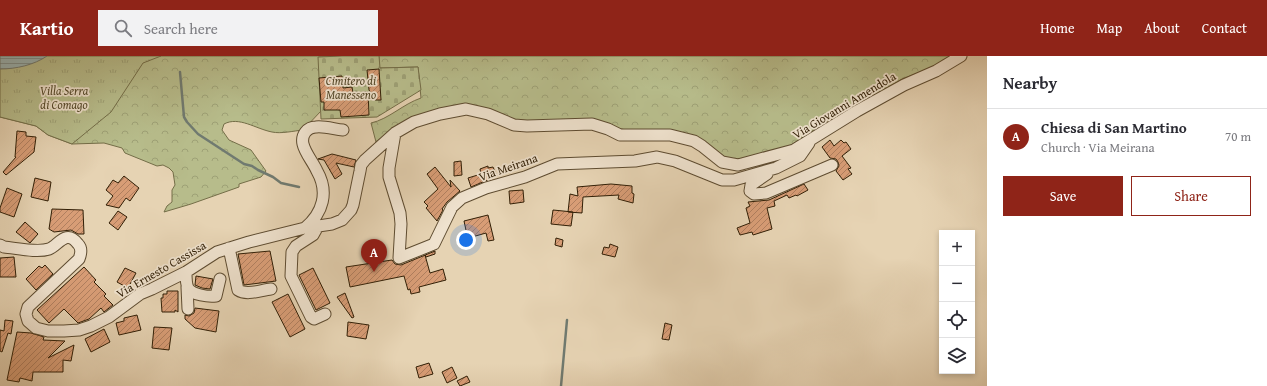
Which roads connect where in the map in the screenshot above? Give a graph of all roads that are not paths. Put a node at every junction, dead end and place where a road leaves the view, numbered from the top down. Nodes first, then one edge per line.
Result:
1 (961, 56) edge
2 (343, 130) dead end
3 (395, 133) junction
4 (810, 141) junction
5 (832, 165) dead end
6 (776, 168) junction
7 (318, 226) junction
8 (305, 228) junction
9 (0, 245) edge
10 (229, 248) junction
11 (186, 272) junction
12 (220, 279) dead end
13 (187, 287) junction
14 (271, 289) dead end
15 (188, 309) dead end
16 (325, 314) dead end

1 - 4 street, Via Giovanni Amendola
2 - 8 street
3 - 4 street, Via Giovanni Amendola
3 - 6 street, Via Meirana
3 - 7 street, Via Ernesto Cassissa
4 - 6 street, Via Meirana
5 - 6 street, Via Meirana
7 - 8 street, Via Ernesto Cassissa
7 - 16 street
8 - 10 street, Via Ernesto Cassissa
9 - 11 street, Via Ernesto Cassissa
10 - 11 street, Via Ernesto Cassissa
10 - 14 street
11 - 13 street
12 - 13 street
13 - 15 street

